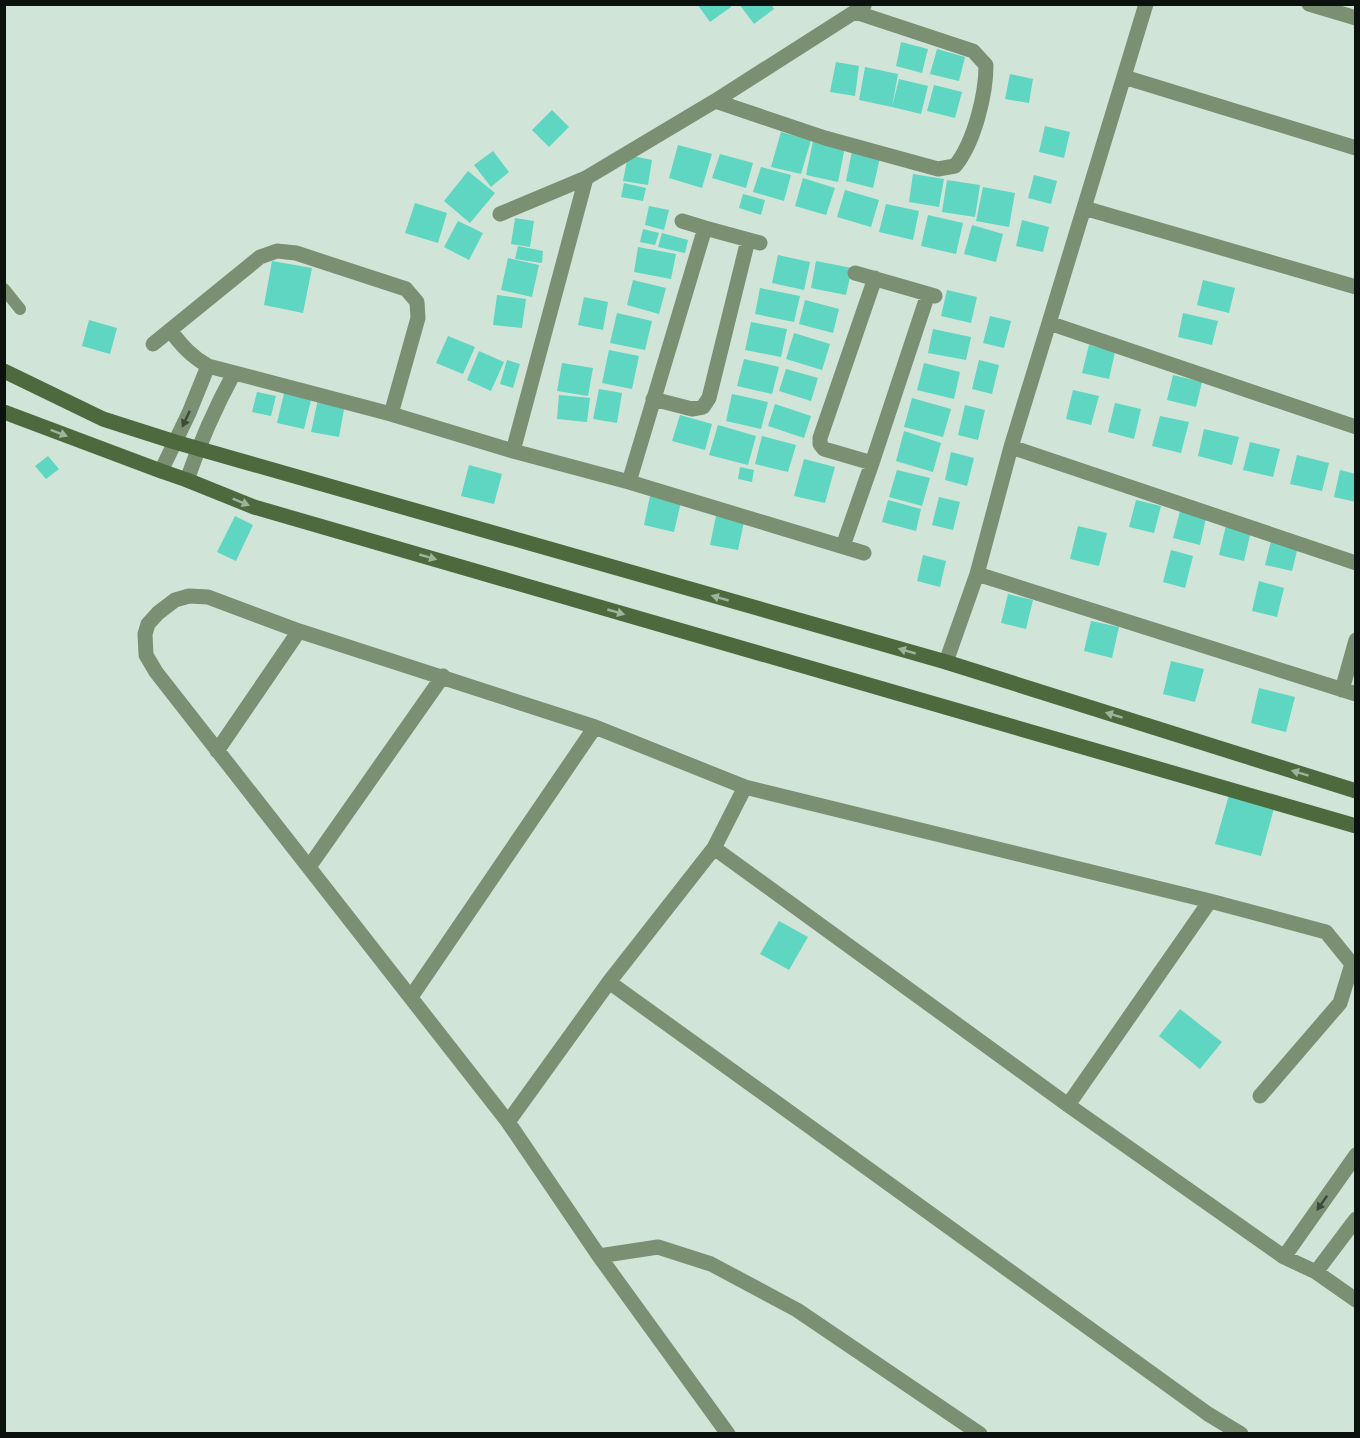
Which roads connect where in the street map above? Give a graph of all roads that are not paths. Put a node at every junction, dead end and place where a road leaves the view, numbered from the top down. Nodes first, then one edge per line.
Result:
1 (1146, 4) edge
2 (1309, 4) edge
3 (860, 8) edge
4 (1356, 18) edge
5 (1124, 77) junction
6 (715, 101) junction
7 (1356, 148) edge
8 (586, 178) junction
9 (1084, 208) junction
10 (500, 214) dead end
11 (682, 221) dead end
12 (705, 228) junction
13 (855, 273) dead end
14 (875, 278) junction
15 (1356, 287) edge
16 (4, 289) edge
17 (20, 309) dead end
18 (1049, 323) junction
19 (170, 330) junction
20 (153, 344) dead end
21 (208, 366) junction
22 (4, 371) edge
23 (234, 373) junction
24 (653, 399) junction
25 (4, 412) edge
26 (391, 414) junction
27 (1356, 427) edge
28 (175, 442) junction
29 (1011, 447) junction
30 (197, 449) junction
31 (513, 451) junction
32 (872, 463) junction
33 (161, 471) junction
34 (187, 480) junction
35 (629, 482) junction
36 (843, 546) junction
37 (864, 553) dead end
38 (1356, 563) edge
39 (977, 574) junction
40 (299, 631) junction
41 (1356, 640) edge
42 (946, 662) junction
43 (443, 676) junction
44 (1349, 692) edge
45 (595, 727) junction
46 (217, 751) junction
47 (745, 788) junction
48 (1356, 791) edge
49 (1356, 825) edge
50 (714, 848) junction
51 (309, 867) junction
52 (1210, 901) junction
53 (609, 982) junction
54 (411, 997) junction
55 (1260, 1096) dead end
56 (1068, 1106) junction
57 (508, 1122) junction
58 (1356, 1155) edge
59 (1356, 1219) edge
60 (599, 1256) junction
61 (1284, 1257) junction
62 (1316, 1272) junction
63 (1356, 1300) edge
64 (728, 1434) edge
65 (980, 1434) edge
66 (1241, 1434) edge

1 - 5 street
2 - 4 street
3 - 6 street
3 - 6 street
5 - 7 street
5 - 9 street
6 - 8 street
8 - 10 street
8 - 31 street
9 - 15 street
9 - 18 street
11 - 12 street
12 - 24 street
12 - 24 street
13 - 14 street
14 - 32 street
14 - 32 street
16 - 17 lane
18 - 27 street
18 - 29 street
19 - 20 street
19 - 21 street
19 - 26 street
21 - 23 street
21 -> 28 street
22 - 28 street
23 - 26 street
23 - 30 street
24 - 35 street
25 -> 33 street
26 - 31 street
28 - 30 street
28 - 33 street
29 - 38 street
29 - 39 street
30 - 34 street
42 -> 30 street
31 - 35 street
32 - 36 street
33 - 34 street
34 -> 49 street
35 - 36 street
36 - 37 street
39 - 42 street
39 - 44 street
40 - 43 street
40 - 46 street
40 - 46 street
41 - 44 street
48 -> 42 street
43 - 45 street
43 - 51 street
45 - 47 street
45 - 54 street
46 - 51 street
47 - 50 street
47 - 52 street
50 - 53 street
50 - 56 street
51 - 54 street
52 - 55 street
52 - 56 street
53 - 57 street
53 - 66 street
54 - 57 street
56 - 61 street
57 - 60 street
58 -> 61 street
59 - 62 street
60 - 64 street
60 - 65 street
61 - 62 street
62 - 63 street

